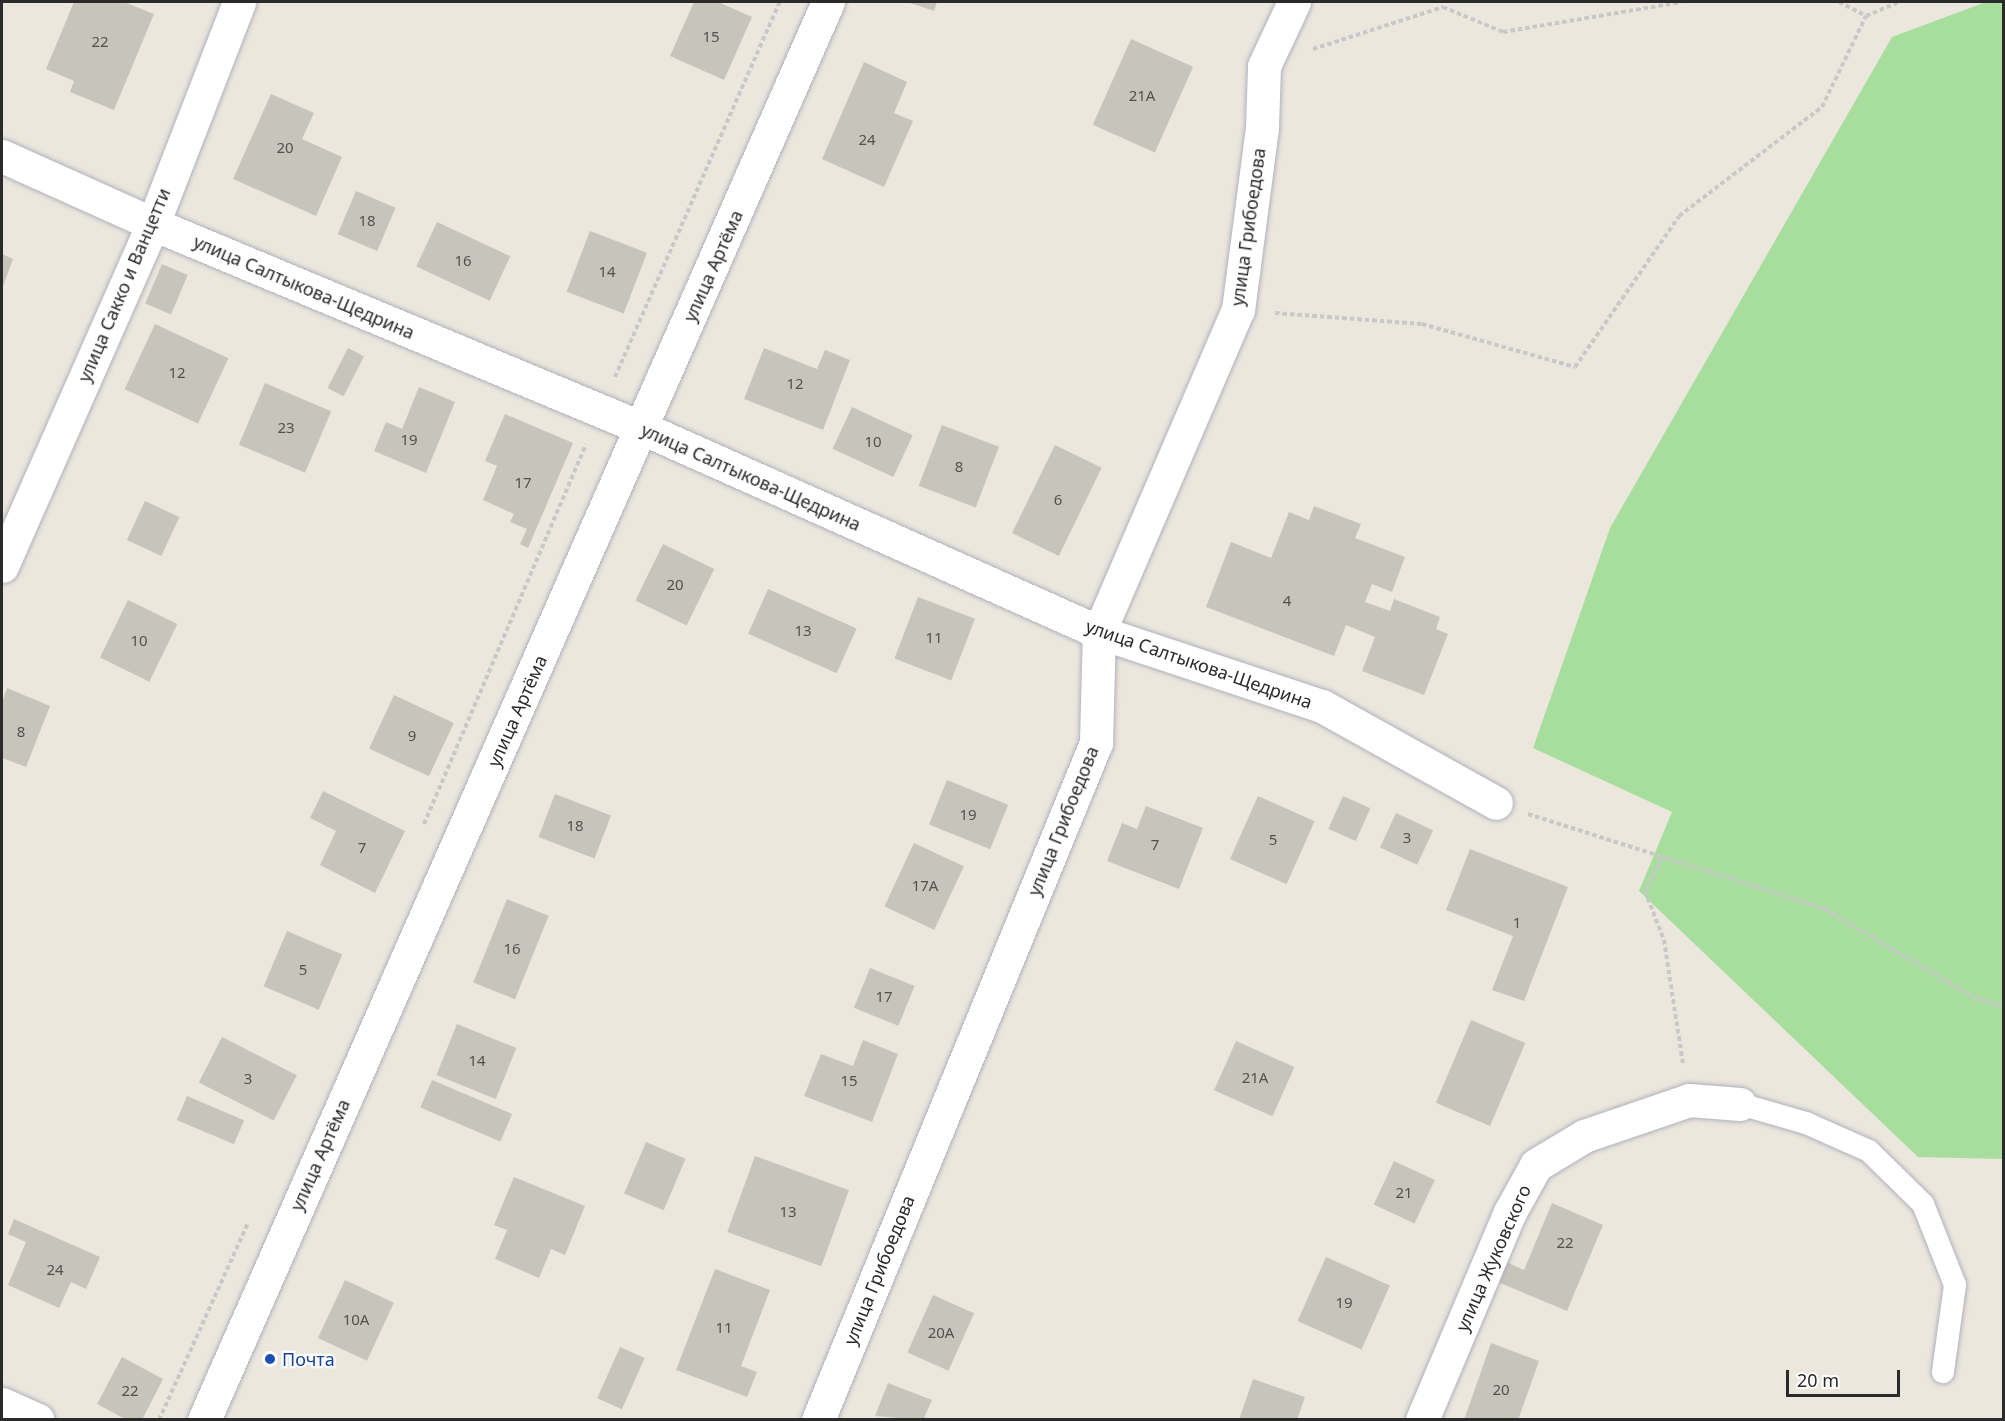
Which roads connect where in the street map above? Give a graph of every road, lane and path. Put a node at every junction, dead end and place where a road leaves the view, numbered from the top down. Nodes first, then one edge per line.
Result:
1 (239, 2) edge
2 (780, 2) edge
3 (828, 2) edge
4 (1294, 2) edge
5 (1683, 2) edge
6 (1839, 2) edge
7 (1899, 2) edge
8 (1866, 16) junction
9 (1264, 66) junction
10 (2, 156) edge
11 (153, 224) junction
12 (1238, 310) junction
13 (600, 410) junction
14 (642, 428) junction
15 (2, 566) edge
16 (1098, 632) junction
17 (1496, 803) joint
18 (418, 836) dead end
19 (1662, 858) junction
20 (2004, 1007) edge
21 (1689, 1100) junction
22 (1740, 1104) joint
23 (251, 1216) dead end
24 (1943, 1372) dead end
25 (2, 1404) edge
26 (38, 1419) edge
27 (159, 1419) edge
28 (204, 1419) edge
29 (818, 1419) edge
30 (1422, 1419) edge

1 - 11 street, улица Сакко и Ванцетти
2 - 13 path
3 - 14 street, улица Артёма
4 - 9 street, улица Грибоедова
5 - 9 path
6 - 8 path
7 - 8 path
8 - 12 path
9 - 12 street, улица Грибоедова
10 - 11 street, улица Салтыкова-Щедрина
11 - 13 street, улица Салтыкова-Щедрина
11 - 15 street, улица Сакко и Ванцетти
12 - 16 street, улица Грибоедова
13 - 14 street, улица Салтыкова-Щедрина
13 - 18 path
14 - 16 street, улица Салтыкова-Щедрина
14 - 28 street, улица Артёма
16 - 17 street, улица Салтыкова-Щедрина
16 - 29 street, улица Грибоедова
17 - 19 path
19 - 20 path
19 - 21 path
21 - 22 street, улица Жуковского
21 - 30 street, улица Жуковского
22 - 24 lane
23 - 27 path
25 - 26 street

